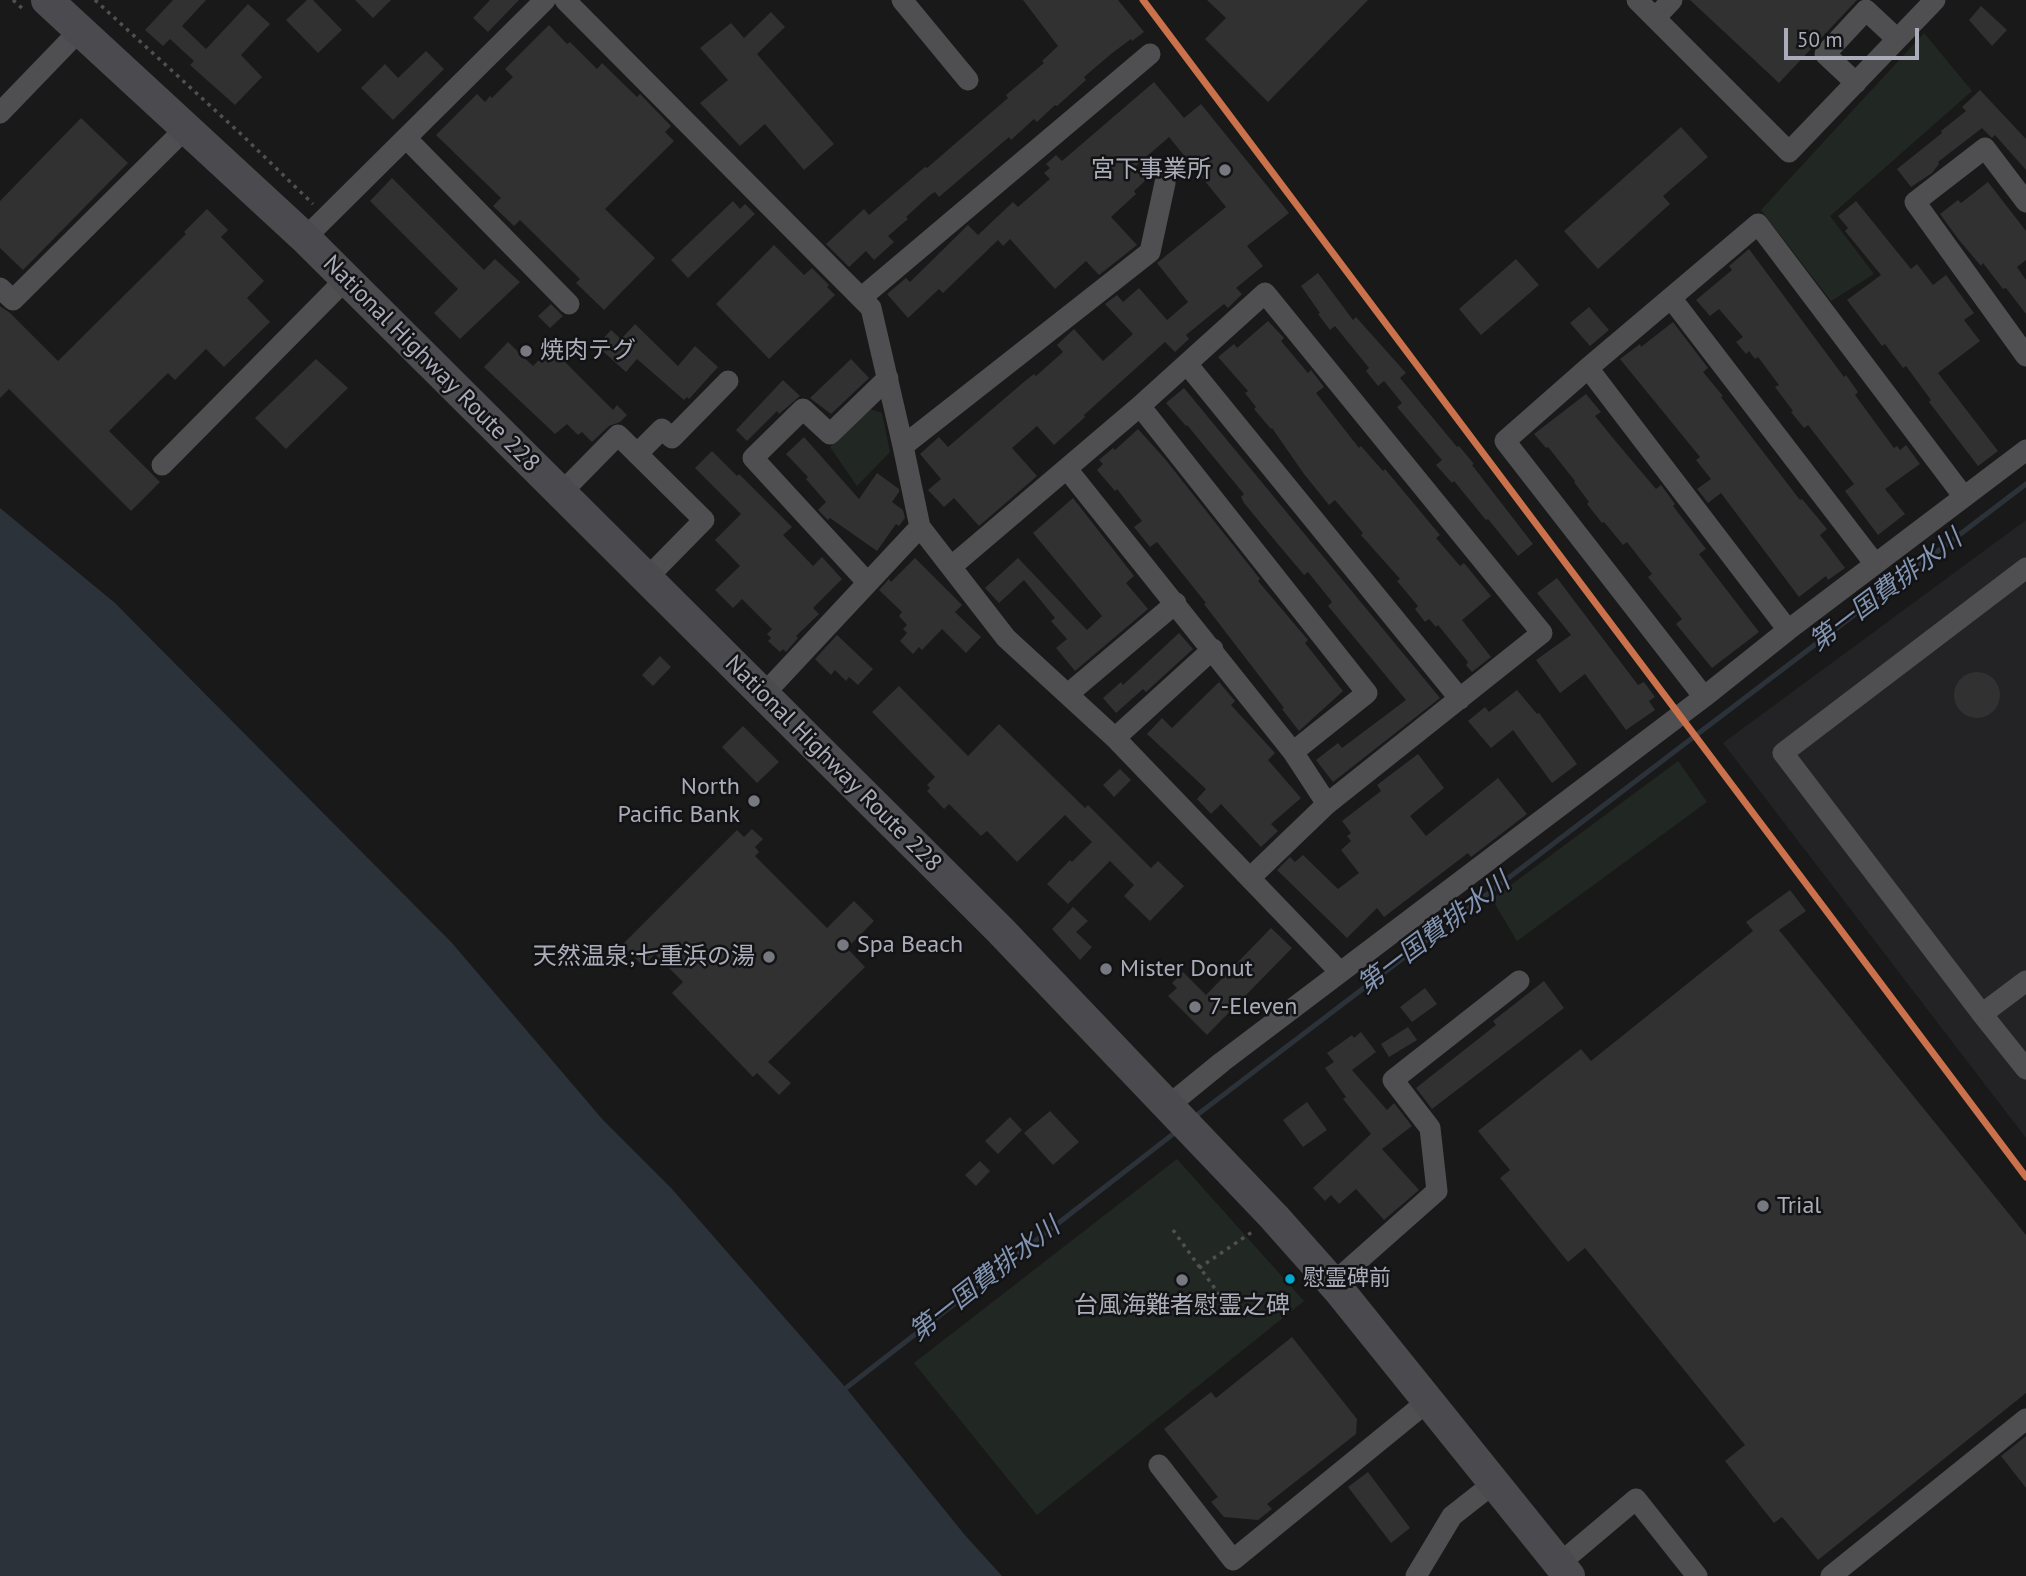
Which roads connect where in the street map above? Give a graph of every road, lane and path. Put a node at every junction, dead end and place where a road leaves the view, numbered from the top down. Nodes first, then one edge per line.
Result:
1 (47, 0) edge
2 (95, 0) edge
3 (545, 0) edge
4 (565, 0) edge
5 (902, 0) edge
6 (1637, 0) edge
7 (1672, 0) edge
8 (1932, 1) edge
9 (1655, 18) junction
10 (80, 30) junction
11 (1898, 40) junction
12 (1150, 54) dead end
13 (968, 80) dead end
14 (1856, 83) junction
15 (0, 113) edge
16 (186, 128) junction
17 (406, 138) junction
18 (1165, 183) dead end
19 (2026, 202) edge
20 (316, 228) junction
21 (346, 279) junction
22 (0, 288) edge
23 (861, 298) junction
24 (1671, 298) junction
25 (569, 304) dead end
26 (2026, 356) edge
27 (1187, 364) junction
28 (1588, 368) junction
29 (888, 378) junction
30 (728, 381) dead end
31 (1140, 406) junction
32 (904, 446) junction
33 (2026, 450) edge
34 (637, 454) junction
35 (162, 465) dead end
36 (1067, 469) junction
37 (560, 494) junction
38 (1964, 497) junction
39 (920, 527) junction
40 (1875, 564) junction
41 (952, 566) junction
42 (2026, 568) edge
43 (646, 579) junction
44 (867, 582) junction
45 (1176, 603) junction
46 (1788, 630) junction
47 (1213, 649) junction
48 (764, 694) junction
49 (1068, 694) junction
50 (1704, 697) junction
51 (1460, 699) junction
52 (1115, 737) junction
53 (1293, 752) junction
54 (1327, 804) junction
55 (1250, 878) junction
56 (1340, 971) junction
57 (1519, 981) dead end
58 (2026, 981) edge
59 (1982, 1014) junction
60 (2026, 1069) edge
61 (1172, 1110) junction
62 (1274, 1217) junction
63 (1173, 1230) dead end
64 (1199, 1268) junction
65 (1333, 1283) junction
66 (1231, 1311) dead end
67 (1428, 1401) junction
68 (2026, 1419) edge
69 (1160, 1465) dead end
70 (1494, 1483) junction
71 (1564, 1570) edge
72 (1416, 1576) edge
73 (1697, 1576) edge
74 (1831, 1576) edge

1 - 10 highway, National Highway Route 228
2 - 20 path
3 - 17 street
4 - 23 street
5 - 13 street
6 - 9 street
7 - 9 street
8 - 11 street
9 - 14 street
10 - 15 street
10 - 16 highway, National Highway Route 228
11 - 14 street
11 - 14 street
12 - 23 street
16 - 20 highway, National Highway Route 228
16 - 22 street
17 - 20 street
17 - 25 street
18 - 32 street
19 - 26 street
20 - 21 highway, National Highway Route 228
21 - 35 street
21 - 37 highway, National Highway Route 228
23 - 29 street
24 - 28 street
24 - 38 street
24 - 40 street
27 - 31 street
27 - 51 street
27 - 51 street
28 - 46 street
28 - 50 street
29 - 32 street
29 - 44 street
30 - 34 street
31 - 36 street
31 - 53 street
32 - 39 street
33 - 38 street
34 - 37 street
34 - 43 street
36 - 41 street
36 - 45 street
37 - 43 highway, National Highway Route 228
38 - 40 street
39 - 41 street
39 - 44 street
40 - 46 street
41 - 49 street
42 - 59 street
43 - 48 highway, National Highway Route 228
44 - 48 street
45 - 47 street
45 - 49 street
46 - 50 street
47 - 52 street
47 - 53 street
48 - 61 highway, National Highway Route 228
49 - 52 street
50 - 56 street
51 - 54 street
52 - 55 street
53 - 54 street
54 - 55 street
55 - 56 street
56 - 61 street
57 - 65 street
58 - 59 street
59 - 60 street
61 - 62 highway, National Highway Route 228
62 - 64 path
62 - 65 highway, National Highway Route 228
63 - 64 path
64 - 66 path
65 - 67 highway, National Highway Route 228
67 - 69 street
67 - 70 highway, National Highway Route 228
68 - 74 street
70 - 71 highway, National Highway Route 228
70 - 72 street
71 - 73 street

